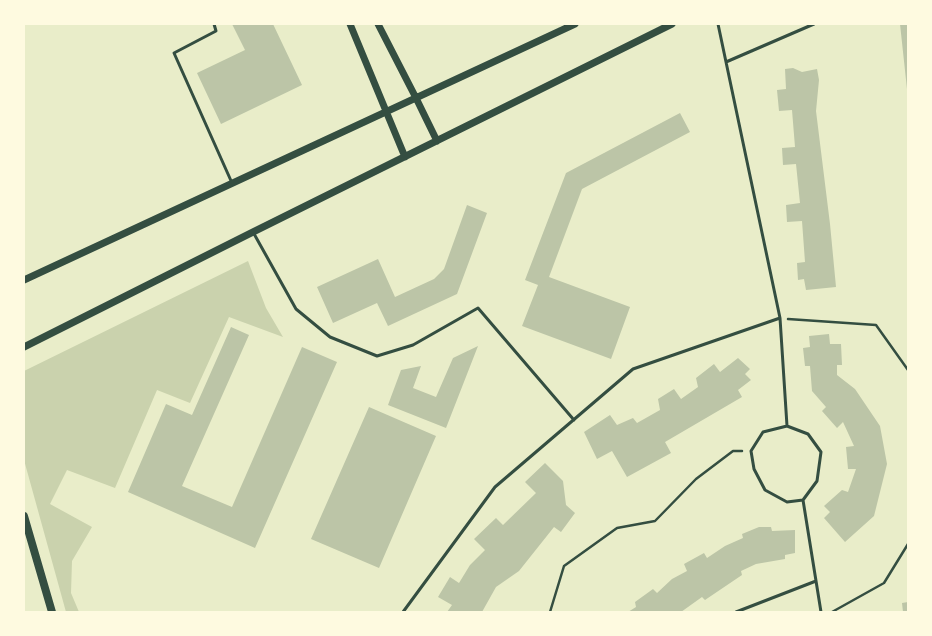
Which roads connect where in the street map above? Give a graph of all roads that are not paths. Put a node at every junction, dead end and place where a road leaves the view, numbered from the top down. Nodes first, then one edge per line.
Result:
1 (214, 24) edge
2 (350, 24) edge
3 (378, 24) edge
4 (574, 24) edge
5 (672, 24) edge
6 (718, 24) edge
7 (814, 24) edge
8 (726, 62) junction
9 (416, 98) junction
10 (386, 112) junction
11 (437, 141) junction
12 (405, 157) junction
13 (232, 183) junction
14 (253, 232) junction
15 (24, 280) edge
16 (780, 318) junction
17 (24, 347) edge
18 (574, 420) junction
19 (787, 426) junction
20 (803, 500) junction
21 (24, 516) edge
22 (816, 581) junction
23 (52, 612) edge
24 (403, 612) edge
25 (736, 612) edge
26 (821, 612) edge

1 - 13 lane
2 - 10 street
3 - 9 street
4 - 9 street
5 - 11 street
6 - 8 lane
7 - 8 lane
8 - 16 lane
9 - 10 street
9 - 11 street
10 - 12 street
10 - 13 street
11 - 12 street
12 - 14 street
13 - 15 street
14 - 17 street
14 - 18 lane
16 - 18 lane
16 - 19 lane
18 - 24 lane
19 - 20 lane
19 - 20 lane
20 - 22 lane
21 - 23 main road
22 - 25 lane
22 - 26 lane

